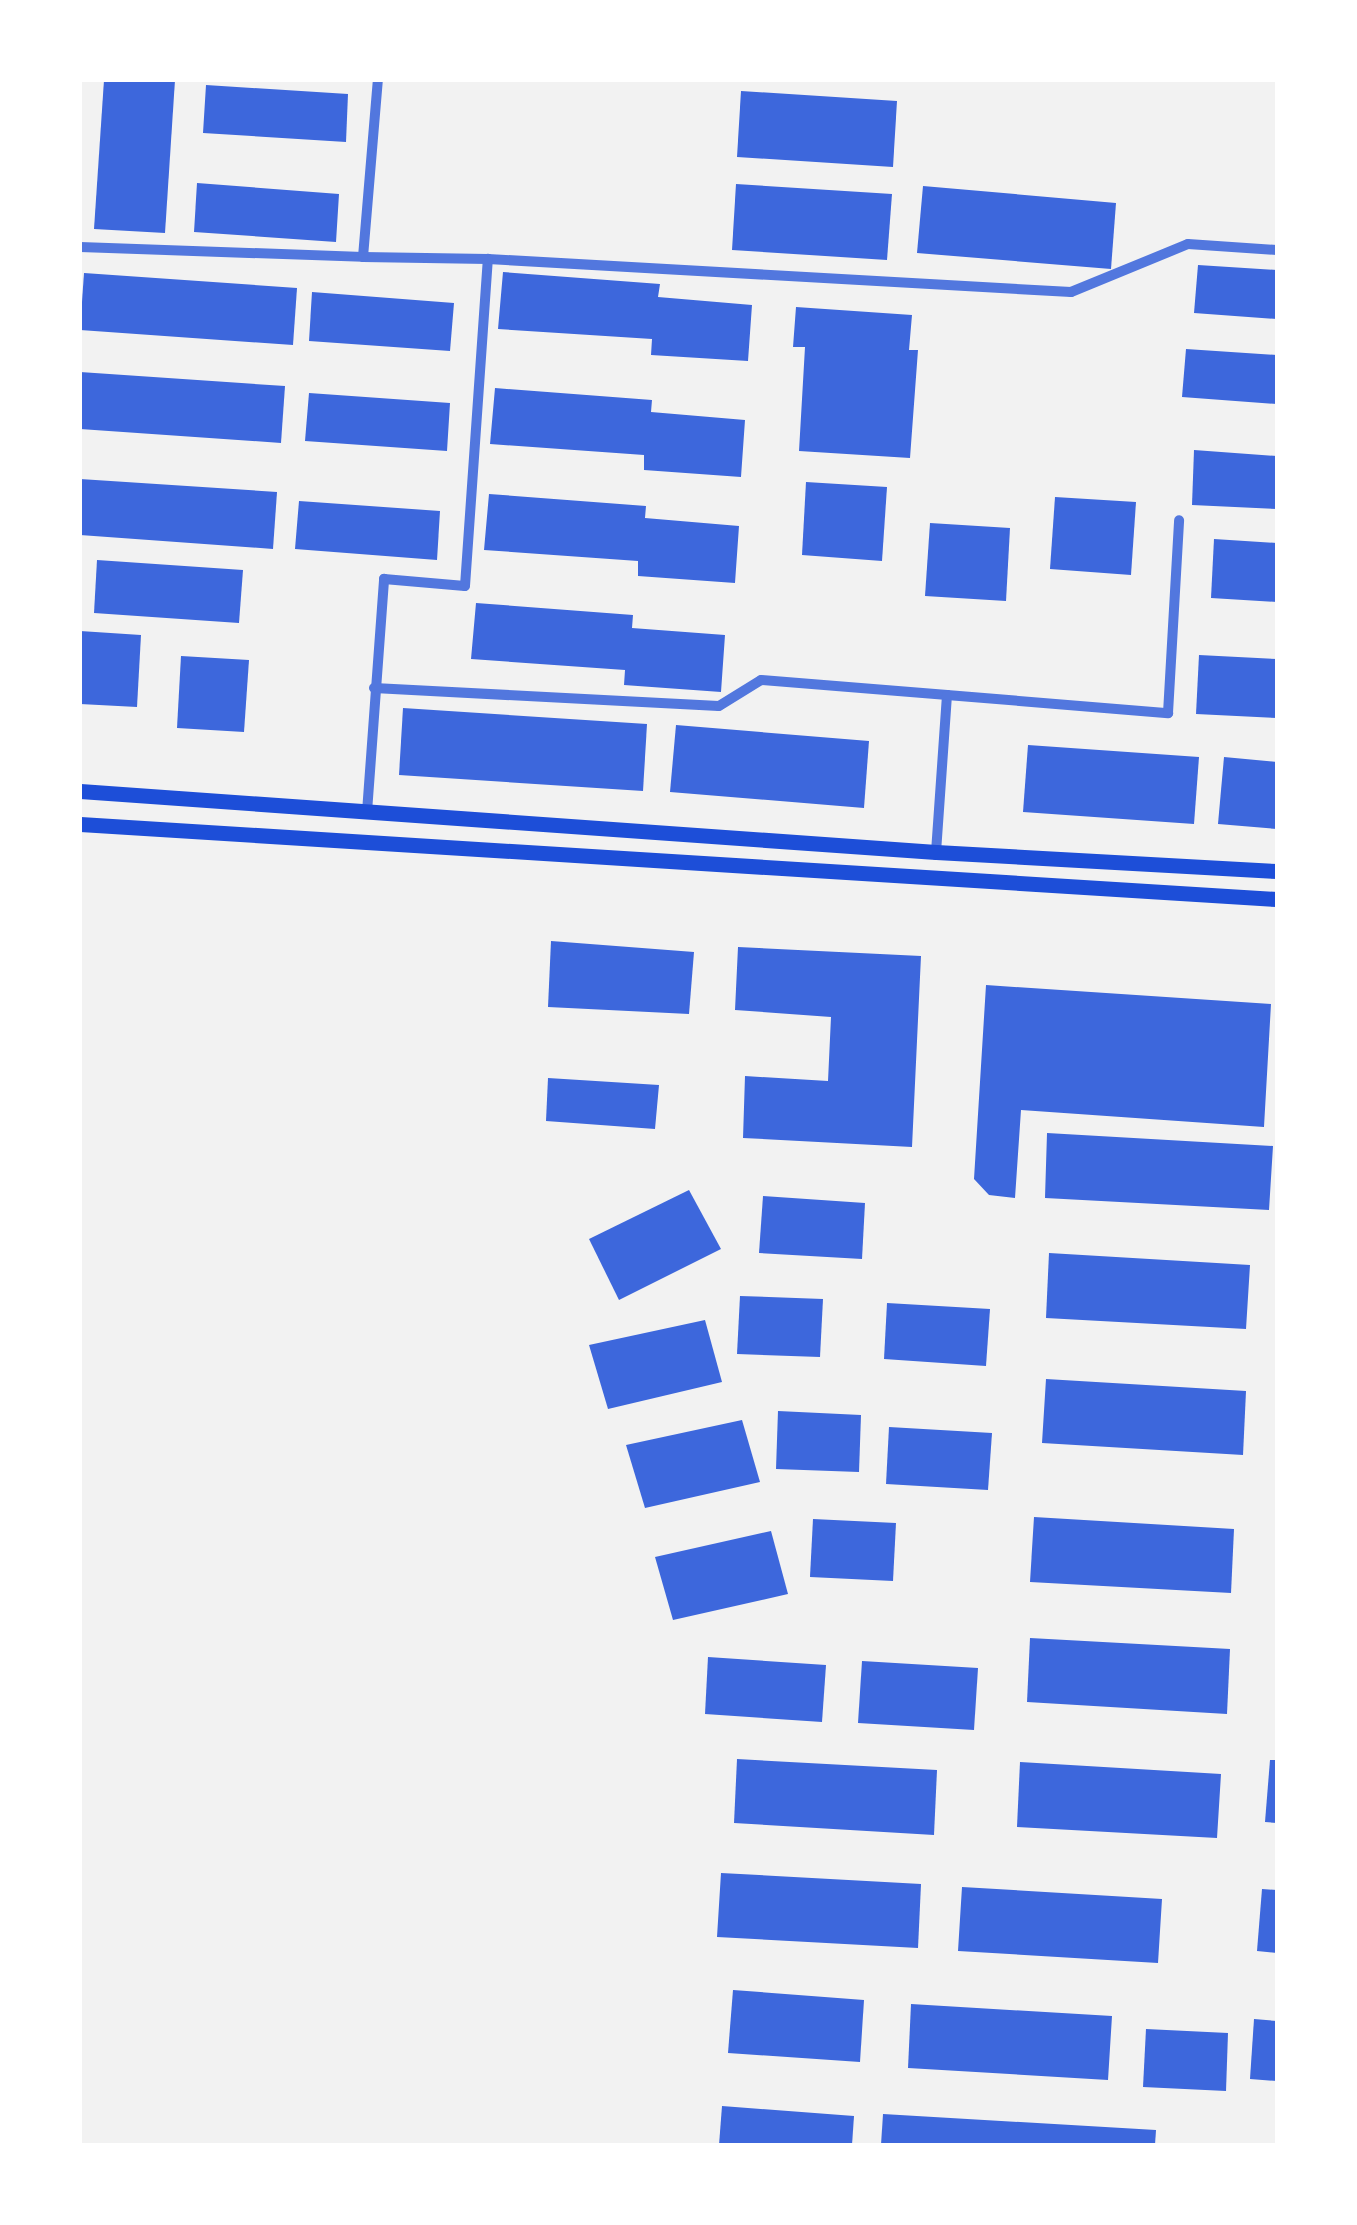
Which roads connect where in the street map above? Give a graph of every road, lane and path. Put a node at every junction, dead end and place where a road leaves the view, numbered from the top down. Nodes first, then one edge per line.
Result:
1 (378, 80) edge
2 (80, 247) edge
3 (1277, 250) edge
4 (363, 257) junction
5 (488, 260) junction
6 (1179, 520) dead end
7 (374, 688) junction
8 (948, 695) junction
9 (80, 791) edge
10 (367, 812) junction
11 (80, 824) edge
12 (936, 852) junction
13 (1277, 871) edge
14 (1277, 899) edge

1 - 4 street
2 - 4 street
3 - 5 street
4 - 5 street
5 - 7 street
6 - 8 street
7 - 8 street
7 - 10 street
8 - 12 street
9 - 10 main road
10 - 12 main road
11 - 14 main road
12 - 13 main road

